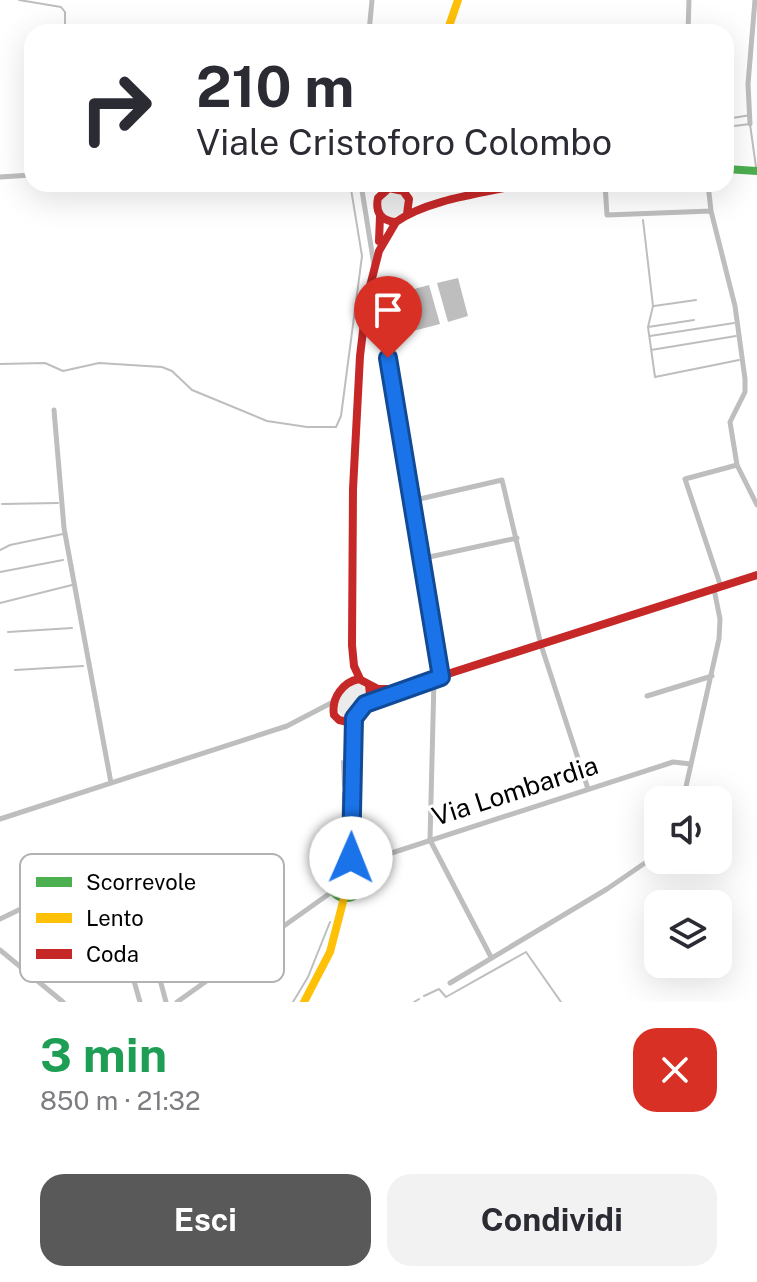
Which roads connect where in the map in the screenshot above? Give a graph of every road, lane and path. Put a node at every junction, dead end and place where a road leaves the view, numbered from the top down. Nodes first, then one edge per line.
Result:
1 (372, 0) edge
2 (458, 0) edge
3 (689, 0) edge
4 (370, 24) edge
5 (450, 24) edge
6 (688, 24) edge
7 (734, 170) edge
8 (757, 171) edge
9 (24, 176) edge
10 (0, 177) edge
11 (362, 192) edge
12 (382, 192) edge
13 (404, 192) edge
14 (405, 192) edge
15 (490, 192) edge
16 (606, 192) edge
17 (709, 192) edge
18 (434, 205) junction
19 (711, 211) junction
20 (407, 214) junction
21 (380, 216) junction
22 (396, 222) junction
23 (378, 252) junction
24 (374, 265) junction
25 (370, 282) junction
26 (54, 410) dead end
27 (737, 465) junction
28 (411, 501) junction
29 (757, 505) edge
30 (517, 538) junction
31 (420, 559) junction
32 (757, 575) edge
33 (718, 588) junction
34 (352, 645) junction
35 (541, 645) junction
36 (712, 676) junction
37 (360, 679) junction
38 (438, 679) junction
39 (348, 682) junction
40 (369, 685) junction
41 (407, 687) junction
42 (647, 696) dead end
43 (333, 702) junction
44 (365, 704) junction
45 (354, 718) junction
46 (342, 721) junction
47 (352, 757) junction
48 (691, 764) junction
49 (111, 783) junction
50 (686, 786) edge
51 (588, 789) junction
52 (0, 819) edge
53 (430, 840) junction
54 (644, 864) edge
55 (352, 868) junction
56 (333, 891) junction
57 (344, 898) junction
58 (20, 909) edge
59 (0, 919) edge
60 (284, 925) edge
61 (0, 950) edge
62 (491, 957) junction
63 (20, 967) edge
64 (39, 982) edge
65 (134, 982) edge
66 (161, 982) edge
67 (204, 982) edge
68 (450, 983) dead end
69 (63, 1002) edge
70 (140, 1002) edge
71 (166, 1002) edge
72 (177, 1002) edge
73 (304, 1002) edge

1 - 4 street
2 - 5 main road
3 - 6 street
7 - 8 main road
9 - 10 street
11 - 24 street
12 - 21 main road
13 - 20 main road
14 - 18 main road
15 - 18 main road
16 - 19 street
17 - 19 street
18 - 20 main road
19 - 27 street
20 - 22 main road
21 - 22 main road
21 - 23 main road
22 - 23 main road
23 - 24 main road
24 - 25 main road
25 - 28 street
25 - 34 main road
26 - 49 street
27 - 29 street
27 - 33 street
28 - 30 street
28 - 31 street
30 - 31 street
30 - 35 street
31 - 38 street
32 - 33 main road
33 - 35 main road
33 - 36 street
34 - 37 main road
34 - 39 main road
35 - 38 main road
35 - 51 street
36 - 42 street
36 - 48 street
37 - 39 main road
37 - 40 main road
38 - 41 main road
38 - 53 street
39 - 43 main road
40 - 41 main road
40 - 44 main road
41 - 44 main road
43 - 46 main road
43 - 49 street
44 - 45 main road
45 - 46 main road
45 - 47 main road
46 - 47 main road
47 - 55 main road
48 - 50 street
48 - 51 street, Via Lombardia
49 - 52 street
51 - 53 street, Via Lombardia
53 - 55 street, Via Lombardia
53 - 62 street
54 - 62 street
55 - 56 main road
55 - 57 main road
56 - 57 main road
56 - 60 street
57 - 73 main road
58 - 59 street
61 - 63 street
62 - 68 street
64 - 69 street
65 - 70 street
66 - 71 street
67 - 72 street

